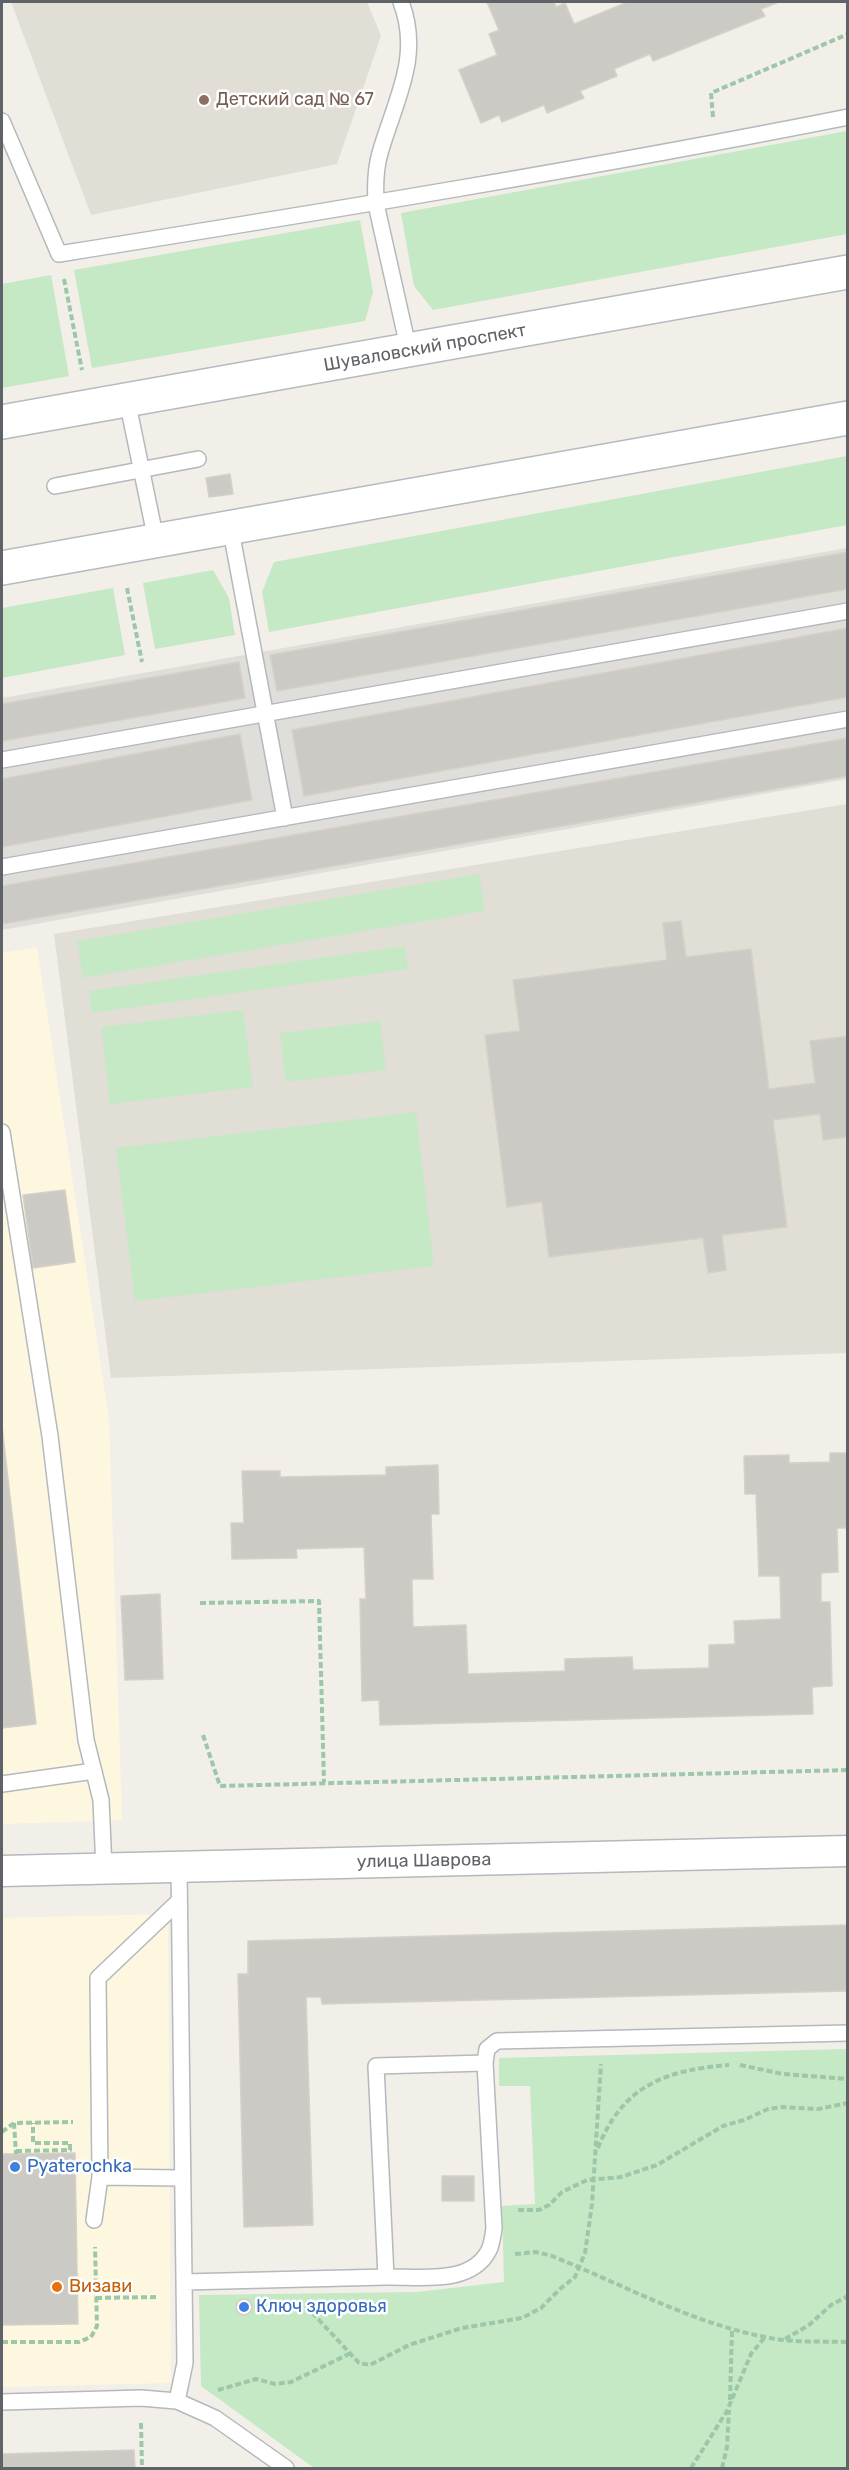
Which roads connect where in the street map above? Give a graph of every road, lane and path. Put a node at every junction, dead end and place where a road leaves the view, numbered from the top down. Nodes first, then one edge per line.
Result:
1 (401, 2) edge
2 (848, 34) edge
3 (848, 117) edge
4 (2, 121) edge
5 (715, 143) junction
6 (376, 204) junction
7 (59, 254) junction
8 (848, 272) edge
9 (409, 351) junction
10 (82, 370) dead end
11 (127, 400) junction
12 (848, 418) edge
13 (2, 422) edge
14 (198, 459) dead end
15 (141, 470) junction
16 (55, 486) dead end
17 (230, 526) junction
18 (156, 540) junction
19 (2, 568) edge
20 (127, 588) dead end
21 (848, 611) edge
22 (142, 662) dead end
23 (265, 715) junction
24 (848, 718) edge
25 (2, 760) edge
26 (285, 818) junction
27 (2, 867) edge
28 (2, 1132) edge
29 (200, 1603) dead end
30 (203, 1735) dead end
31 (848, 1770) edge
32 (94, 1771) junction
33 (324, 1782) junction
34 (2, 1784) edge
35 (848, 1851) edge
36 (179, 1867) junction
37 (104, 1869) junction
38 (2, 1871) edge
39 (179, 1901) junction
40 (848, 2033) edge
41 (603, 2038) junction
42 (485, 2063) junction
43 (848, 2079) edge
44 (848, 2103) edge
45 (100, 2122) junction
46 (14, 2123) junction
47 (33, 2123) junction
48 (2, 2132) edge
49 (597, 2151) junction
50 (100, 2177) junction
51 (182, 2178) junction
52 (594, 2179) junction
53 (493, 2211) junction
54 (94, 2220) joint
55 (484, 2256) junction
56 (581, 2267) junction
57 (386, 2277) junction
58 (281, 2279) junction
59 (184, 2289) junction
60 (848, 2296) edge
61 (96, 2298) junction
62 (732, 2329) junction
63 (765, 2337) junction
64 (784, 2339) junction
65 (2, 2342) edge
66 (848, 2342) edge
67 (351, 2353) junction
68 (141, 2398) junction
69 (177, 2401) junction
70 (2, 2402) edge
71 (730, 2404) junction
72 (142, 2469) edge
73 (286, 2469) edge
74 (691, 2469) edge
75 (722, 2469) edge

1 - 6 lane
2 - 5 path
3 - 5 lane
4 - 7 lane
5 - 6 lane
6 - 7 lane
6 - 9 lane
7 - 10 path
8 - 9 main road, Шуваловский проспект
9 - 11 main road, Шуваловский проспект
11 - 13 main road, Шуваловский проспект
11 - 15 lane
12 - 17 main road
14 - 15 lane
15 - 16 lane
15 - 18 lane
17 - 18 main road
17 - 23 lane
18 - 19 main road
20 - 22 path
21 - 23 lane
23 - 25 lane
23 - 26 lane
24 - 26 lane
26 - 27 lane
28 - 32 lane
29 - 33 path
30 - 33 path
31 - 33 path
32 - 34 lane
32 - 37 lane
35 - 36 street, улица Шаврова
36 - 37 street, улица Шаврова
36 - 39 lane
37 - 38 street, улица Шаврова
39 - 45 lane
39 - 51 lane
40 - 41 lane
41 - 42 lane
41 - 49 path
42 - 53 lane
42 - 57 lane
43 - 49 path
44 - 52 path
45 - 47 path
45 - 50 lane
46 - 47 path
46 - 47 path
46 - 48 path
49 - 52 path
50 - 51 lane
50 - 54 lane
51 - 59 lane
52 - 53 path
52 - 56 path
53 - 55 lane
54 - 61 path
55 - 56 path
55 - 57 lane
56 - 62 path
56 - 67 path
57 - 58 lane
58 - 59 lane
58 - 67 path
59 - 61 path
59 - 69 lane
60 - 64 path
61 - 65 path
62 - 63 path
62 - 71 path
63 - 64 path
63 - 71 path
64 - 66 path
67 - 69 path
68 - 69 lane
68 - 70 lane
68 - 72 path
69 - 73 lane
71 - 74 path
71 - 75 path

